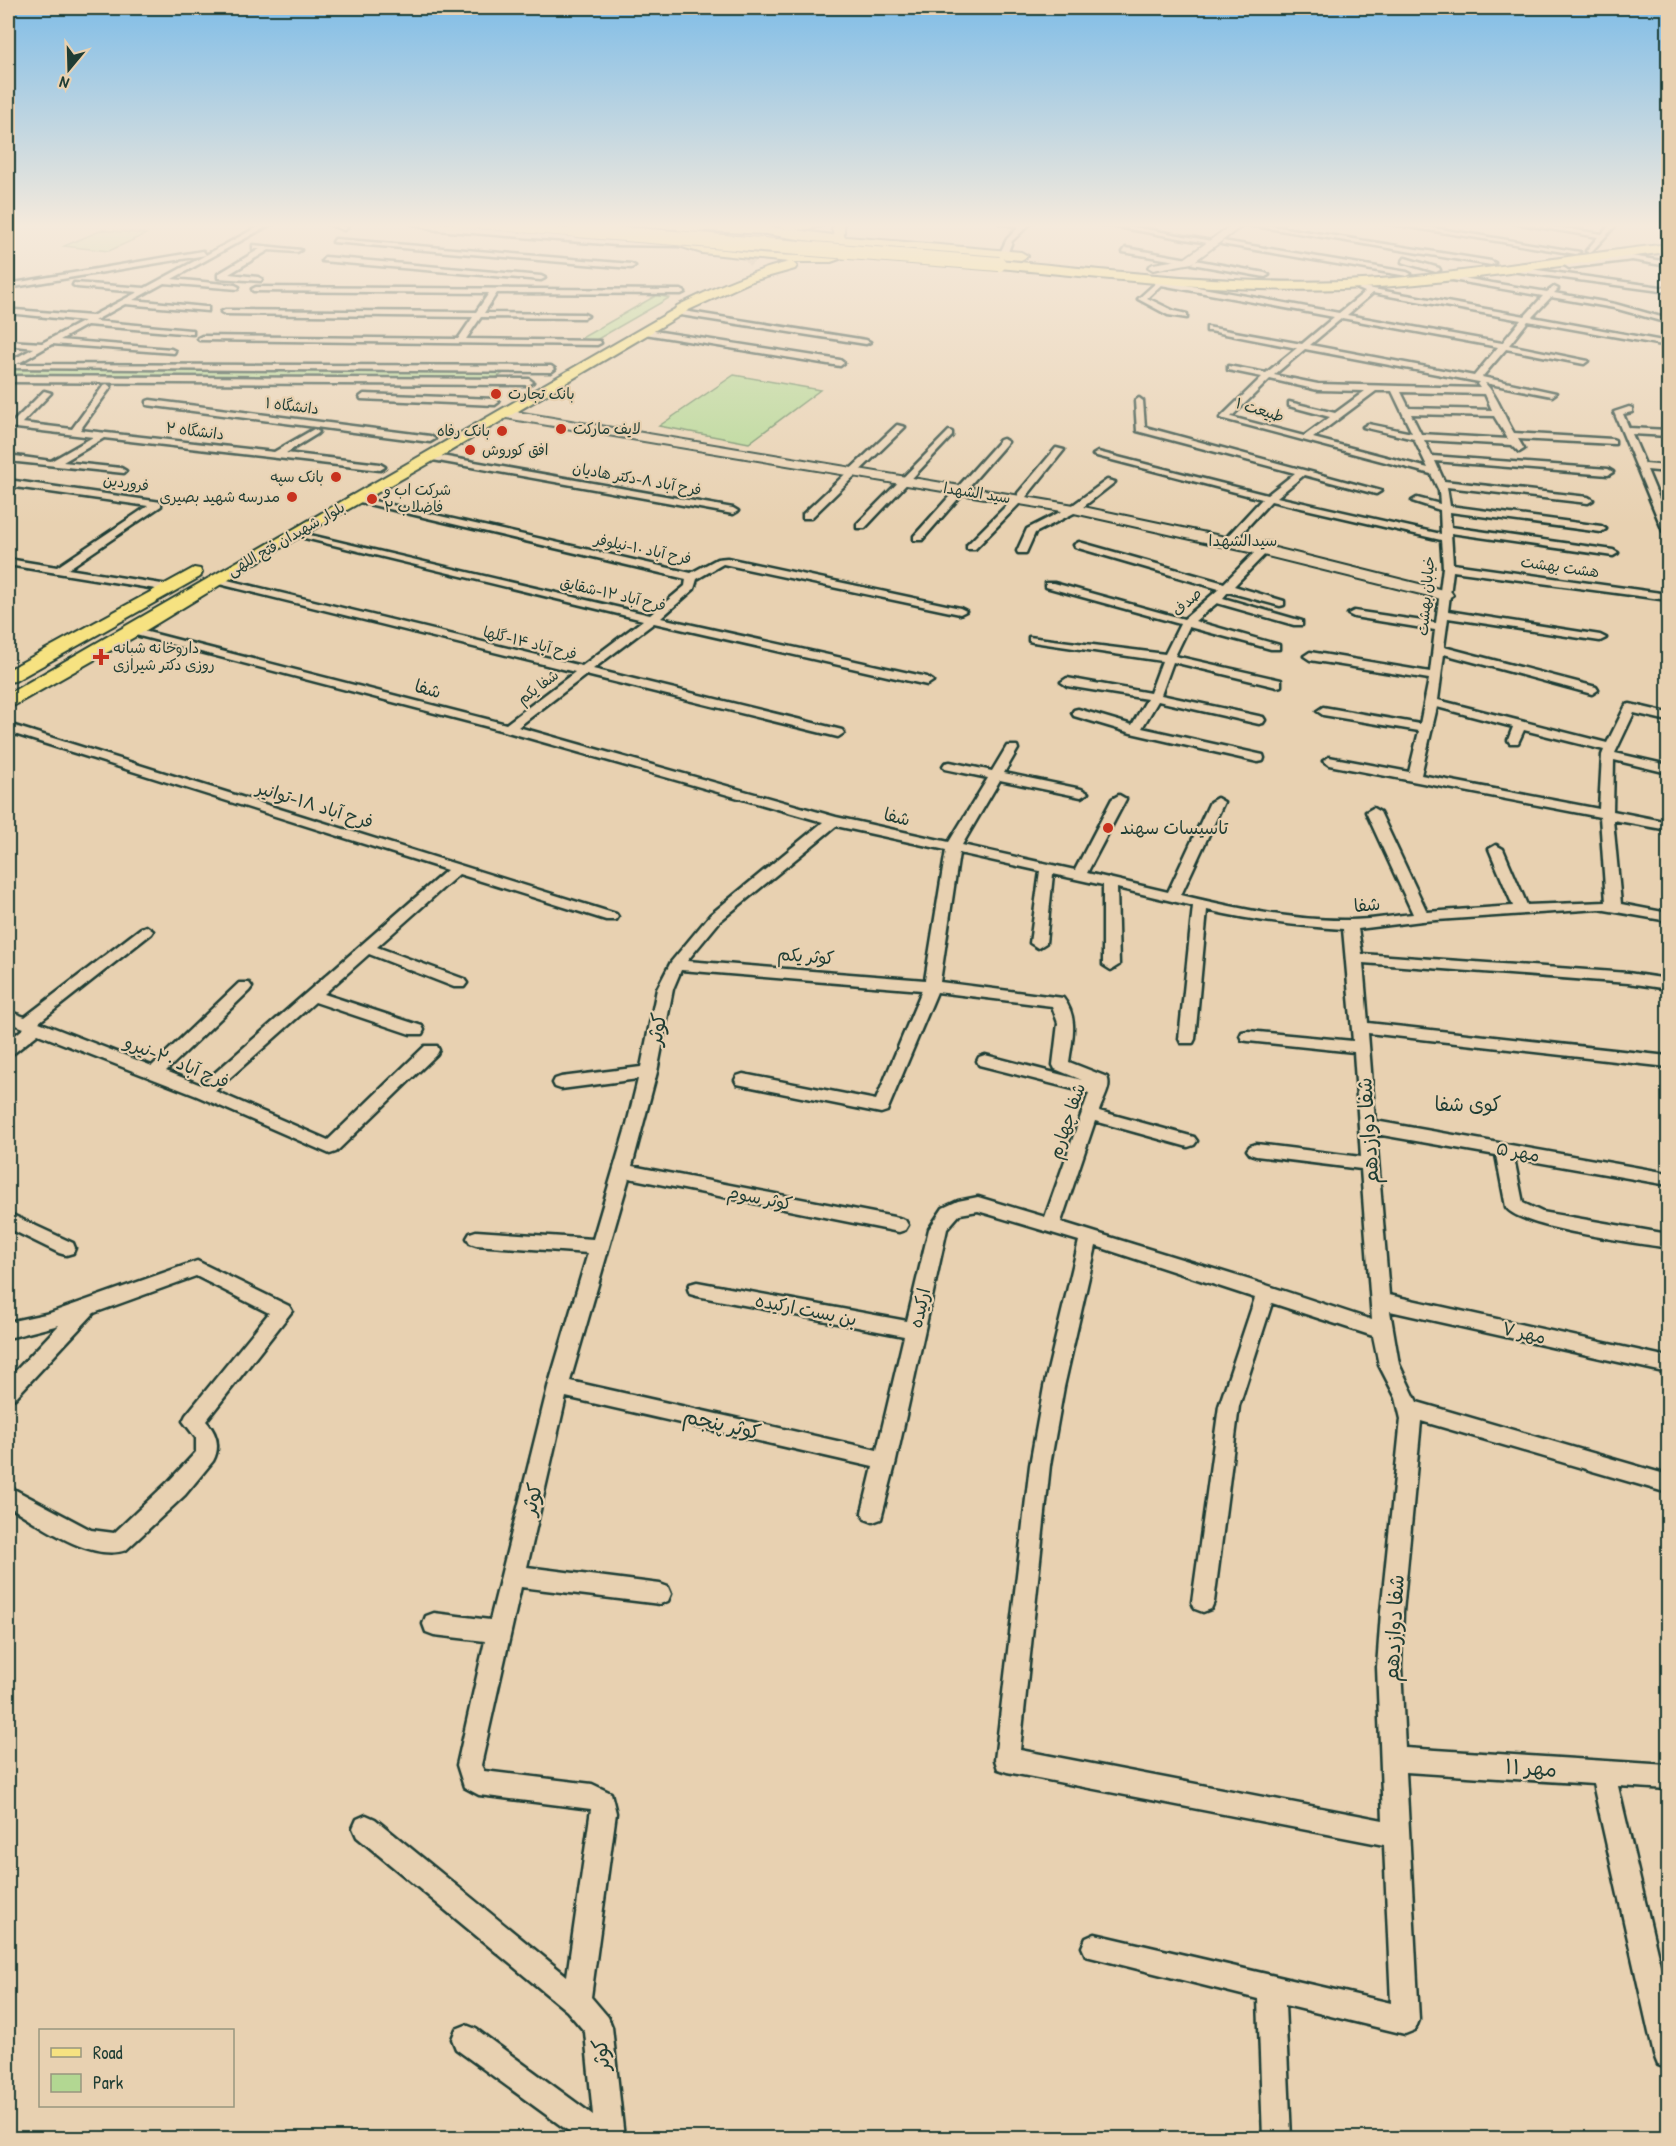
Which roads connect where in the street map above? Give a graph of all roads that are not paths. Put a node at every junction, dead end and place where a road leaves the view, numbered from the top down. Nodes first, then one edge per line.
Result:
1 (86, 323) edge
2 (110, 323) edge
3 (472, 323) edge
4 (643, 323) edge
5 (658, 323) edge
6 (753, 323) edge
7 (1331, 323) edge
8 (1378, 323) edge
9 (1523, 323) edge
10 (1556, 323) edge
11 (1210, 329) dead end
12 (299, 330) dead end
13 (1594, 330) junction
14 (190, 332) dead end
15 (648, 332) junction
16 (202, 338) dead end
17 (291, 339) junction
18 (460, 341) junction
19 (866, 342) dead end
20 (8, 343) edge
21 (597, 343) junction
22 (48, 344) junction
23 (1668, 344) edge
24 (1304, 346) junction
25 (1503, 346) junction
26 (171, 351) dead end
27 (1667, 354) edge
28 (1584, 361) dead end
29 (840, 363) dead end
30 (8, 366) edge
31 (1231, 368) dead end
32 (552, 369) junction
33 (1268, 376) junction
34 (8, 379) edge
35 (1476, 379) junction
36 (529, 382) junction
37 (107, 387) dead end
38 (1373, 389) junction
39 (1396, 390) junction
40 (1487, 391) junction
41 (47, 393) dead end
42 (1552, 393) dead end
43 (364, 397) dead end
44 (1138, 401) dead end
45 (150, 403) dead end
46 (1292, 404) dead end
47 (504, 408) junction
48 (1629, 410) dead end
49 (1404, 411) junction
50 (1497, 413) junction
51 (1337, 416) junction
52 (467, 417) dead end
53 (10, 425) edge
54 (900, 427) dead end
55 (1368, 427) dead end
56 (1626, 431) junction
57 (74, 432) junction
58 (314, 432) dead end
59 (1668, 433) edge
60 (949, 434) dead end
61 (102, 435) junction
62 (434, 436) joint
63 (1418, 438) junction
64 (1306, 439) junction
65 (1514, 439) junction
66 (1003, 442) dead end
67 (1612, 442) dead end
68 (410, 450) dead end
69 (1059, 450) dead end
70 (276, 455) junction
71 (1098, 455) dead end
72 (430, 457) junction
73 (8, 458) edge
74 (1427, 458) junction
75 (53, 464) junction
76 (385, 464) joint
77 (1527, 466) junction
78 (1643, 468) junction
79 (1668, 469) edge
80 (853, 470) junction
81 (121, 471) dead end
82 (1302, 472) junction
83 (1434, 472) junction
84 (1608, 472) dead end
85 (906, 479) junction
86 (1110, 482) dead end
87 (8, 483) edge
88 (1439, 483) junction
89 (351, 488) junction
90 (963, 489) junction
91 (1376, 492) dead end
92 (1020, 497) junction
93 (1269, 498) junction
94 (1588, 500) dead end
95 (1417, 501) dead end
96 (1078, 507) junction
97 (1444, 508) junction
98 (733, 511) dead end
99 (807, 516) dead end
100 (288, 525) junction
101 (861, 526) dead end
102 (1668, 528) edge
103 (1600, 529) dead end
104 (1446, 534) junction
105 (918, 538) dead end
106 (1230, 540) junction
107 (1079, 544) dead end
108 (972, 547) dead end
109 (1265, 548) junction
110 (1022, 551) dead end
111 (1613, 552) dead end
112 (1448, 567) junction
113 (8, 569) edge
114 (59, 570) junction
115 (210, 574) junction
116 (692, 577) junction
117 (1050, 585) dead end
118 (1227, 587) junction
119 (1445, 591) junction
120 (161, 592) junction
121 (1668, 597) edge
122 (1215, 599) junction
123 (1280, 603) dead end
124 (960, 611) dead end
125 (1354, 614) dead end
126 (1443, 614) junction
127 (652, 619) junction
128 (1186, 623) junction
129 (1298, 623) dead end
130 (1441, 627) junction
131 (132, 631) junction
132 (1033, 639) dead end
133 (1600, 639) dead end
134 (1275, 647) dead end
135 (1438, 649) junction
136 (1310, 656) dead end
137 (1169, 658) junction
138 (582, 671) junction
139 (1435, 676) junction
140 (8, 677) edge
141 (927, 681) dead end
142 (1067, 682) dead end
143 (1277, 682) dead end
144 (1592, 690) dead end
145 (1154, 697) junction
146 (8, 701) edge
147 (1432, 702) junction
148 (1323, 711) dead end
149 (1078, 713) dead end
150 (1668, 717) edge
151 (1259, 720) dead end
152 (1520, 725) junction
153 (8, 728) edge
154 (508, 728) junction
155 (1426, 729) junction
156 (1135, 730) junction
157 (838, 733) dead end
158 (1514, 740) dead end
159 (1012, 749) dead end
160 (1609, 752) junction
161 (1258, 758) dead end
162 (1329, 761) dead end
163 (951, 766) dead end
164 (1668, 769) edge
165 (996, 775) junction
166 (1414, 777) junction
167 (1081, 793) dead end
168 (1119, 799) dead end
169 (1217, 802) dead end
170 (1374, 812) dead end
171 (1606, 813) junction
172 (833, 821) junction
173 (1668, 826) edge
174 (953, 848) junction
175 (1496, 849) dead end
176 (458, 868) junction
177 (1047, 868) junction
178 (1079, 875) junction
179 (1110, 883) junction
180 (1172, 898) junction
181 (1200, 905) junction
182 (1614, 907) junction
183 (1522, 910) junction
184 (611, 917) dead end
185 (1422, 917) junction
186 (1668, 917) edge
187 (1350, 925) junction
188 (146, 931) dead end
189 (1038, 943) dead end
190 (366, 948) junction
191 (1355, 958) junction
192 (676, 965) junction
193 (1111, 965) dead end
194 (459, 983) dead end
195 (1668, 984) edge
196 (932, 986) junction
197 (244, 987) dead end
198 (312, 996) junction
199 (8, 1016) edge
200 (32, 1025) junction
201 (1360, 1027) junction
202 (416, 1030) dead end
203 (1248, 1036) dead end
204 (1187, 1039) dead end
205 (1361, 1047) junction
206 (8, 1049) edge
207 (431, 1050) dead end
208 (985, 1061) dead end
209 (1668, 1061) edge
210 (649, 1072) junction
211 (154, 1073) junction
212 (743, 1080) dead end
213 (561, 1083) dead end
214 (1100, 1090) junction
215 (202, 1092) junction
216 (1090, 1114) junction
217 (1368, 1126) junction
218 (1188, 1140) dead end
219 (1256, 1150) dead end
220 (1504, 1150) junction
221 (1371, 1164) junction
222 (621, 1170) junction
223 (1668, 1179) edge
224 (8, 1220) edge
225 (899, 1225) dead end
226 (1051, 1225) junction
227 (1089, 1237) junction
228 (476, 1238) dead end
229 (1668, 1241) edge
230 (600, 1247) junction
231 (66, 1248) dead end
232 (697, 1289) dead end
233 (1266, 1293) junction
234 (1380, 1301) junction
235 (89, 1307) junction
236 (8, 1330) edge
237 (915, 1330) junction
238 (1382, 1331) junction
239 (1668, 1365) edge
240 (558, 1387) junction
241 (8, 1392) edge
242 (1411, 1409) junction
243 (886, 1461) junction
244 (1668, 1484) edge
245 (8, 1496) edge
246 (873, 1512) dead end
247 (514, 1576) junction
248 (660, 1594) dead end
249 (1203, 1602) dead end
250 (434, 1624) dead end
251 (499, 1632) junction
252 (1394, 1759) junction
253 (1603, 1773) junction
254 (1668, 1777) edge
255 (366, 1828) dead end
256 (1398, 1835) junction
257 (1095, 1947) dead end
258 (1271, 1989) junction
259 (1661, 1998) edge
260 (577, 2001) junction
261 (466, 2038) dead end
262 (1668, 2055) edge
263 (601, 2139) edge
264 (610, 2139) edge
265 (1277, 2139) edge

1 - 22 street
2 - 14 street
3 - 18 street
4 - 21 main road, بلوار شهیدان فتح اللهی
5 - 15 main road, بلوار شهیدان فتح اللهی
6 - 19 street
7 - 24 street, طبیعت ۱
8 - 25 street
9 - 25 street
10 - 13 street
11 - 24 street
12 - 17 street
13 - 23 street
13 - 27 street
15 - 29 street
15 - 47 main road, بلوار شهیدان فتح اللهی
16 - 17 street
17 - 18 street
18 - 21 street
20 - 22 street
21 - 32 main road, بلوار شهیدان فتح اللهی
22 - 26 street
22 - 30 street
24 - 33 street, طبیعت ۱
24 - 35 street
25 - 28 street
25 - 35 street
30 - 32 street
31 - 33 street
32 - 36 main road, بلوار شهیدان فتح اللهی
33 - 38 street
33 - 64 street, طبیعت ۱
34 - 36 street
35 - 40 street
35 - 42 street
36 - 47 main road, بلوار شهیدان فتح اللهی
37 - 57 street
38 - 39 street
38 - 51 street
39 - 40 street
39 - 49 street, خیابان بهشت
40 - 50 street
41 - 53 street
43 - 47 street
44 - 82 street
45 - 62 street, دانشگاه ۱
46 - 51 street
47 - 52 main road, بلوار شهیدان فتح اللهی
47 - 72 main road, بلوار شهیدان فتح اللهی
47 - 80 street, سید الشهدا
48 - 56 street
49 - 50 street
49 - 63 street, خیابان بهشت
50 - 65 street
51 - 64 street
53 - 57 street, دانشگاه ۲
54 - 80 street
55 - 63 street
56 - 59 street
56 - 78 street
57 - 61 street, دانشگاه ۲
58 - 70 street
60 - 85 street
61 - 70 street, دانشگاه ۲
61 - 75 street
62 - 68 main road
63 - 65 street
63 - 74 street, خیابان بهشت
64 - 83 street, طبیعت ۱
65 - 67 street
65 - 77 street
66 - 90 street
69 - 92 street
70 - 76 street, دانشگاه ۲
71 - 93 street
72 - 89 main road, بلوار شهیدان فتح اللهی
72 - 98 street, فرح آباد ۸-دکتر هادیان
73 - 75 street
74 - 77 street
74 - 83 street, خیابان بهشت
75 - 81 street
76 - 89 main road, بلوار شهیدان فتح اللهی
77 - 84 street
78 - 79 street
78 - 102 street
80 - 85 street, سید الشهدا
80 - 99 street
82 - 91 street
82 - 93 street
83 - 88 street, خیابان بهشت
85 - 90 street, سید الشهدا
85 - 101 street
86 - 96 street
87 - 114 street, فروردین
88 - 94 street
88 - 97 street, خیابان بهشت
89 - 100 main road, بلوار شهیدان فتح اللهی
89 - 116 street, فرح آباد ۱۰-نیلوفر
90 - 92 street, سید الشهدا
90 - 105 street
92 - 96 street, سید الشهدا
92 - 108 street
93 - 104 street
93 - 106 street
95 - 97 street
96 - 106 street, سید الشهدا
96 - 110 street
97 - 103 street
97 - 104 street, خیابان بهشت
100 - 115 main road, بلوار شهیدان فتح اللهی
100 - 127 street, فرح آباد ۱۲-شقایق
104 - 111 street
104 - 112 street, خیابان بهشت
106 - 109 street, سید الشهدا
107 - 118 street
109 - 118 street, صدف
109 - 119 street, سید الشهدا
112 - 119 street, خیابان بهشت
112 - 121 street, هشت بهشت
113 - 114 street
113 - 120 street
114 - 120 street
115 - 120 main road, بلوار شهیدان فتح اللهی
115 - 131 main road, بلوار شهیدان فتح اللهی
115 - 138 street, فرح آباد ۱۴-گلها
116 - 124 street, فرح آباد ۱۰-نیلوفر
116 - 127 street, شفا یکم
117 - 128 street
118 - 122 street, صدف
118 - 123 street
119 - 126 street, خیابان بهشت
120 - 140 main road, بلوار شهیدان فتح اللهی
122 - 128 street, صدف
122 - 129 street
125 - 130 street
126 - 130 street, خیابان بهشت
126 - 133 street
127 - 138 street, شفا یکم
127 - 141 street, فرح آباد ۱۲-شقایق
128 - 134 street
128 - 137 street, صدف
130 - 135 street, خیابان بهشت
131 - 146 main road, بلوار شهیدان فتح اللهی
131 - 154 street, شفا
132 - 137 street
135 - 139 street, خیابان بهشت
135 - 144 street
136 - 139 street
137 - 143 street
137 - 145 street, صدف
138 - 154 street, شفا یکم
138 - 157 street, فرح آباد ۱۴-گلها
139 - 147 street, خیابان بهشت
142 - 145 street
145 - 151 street
145 - 156 street, صدف
147 - 152 street
147 - 155 street, خیابان بهشت
148 - 155 street
149 - 156 street
150 - 160 street
152 - 158 street
152 - 160 street
153 - 176 street, فرح آباد ۱۸-توانیر
154 - 172 street, شفا
155 - 166 street, خیابان بهشت
156 - 161 street
159 - 165 street
160 - 164 street
160 - 171 street
162 - 166 street
163 - 165 street
165 - 167 street
165 - 174 street
166 - 171 street
168 - 178 street
169 - 180 street
170 - 185 street
171 - 173 street
171 - 182 street
172 - 174 street, شفا
172 - 192 street, کوثر
174 - 177 street, شفا
174 - 196 street
175 - 183 street
176 - 184 street, فرح آباد ۱۸-توانیر
176 - 190 street
177 - 178 street, شفا
177 - 189 street
178 - 179 street, شفا
179 - 180 street, شفا
179 - 193 street
180 - 181 street, شفا
181 - 187 street, شفا
181 - 204 street
182 - 183 street, شفا
182 - 186 street, شفا
183 - 185 street, شفا
185 - 187 street, شفا
187 - 191 street, شفا دوازدهم
188 - 200 street
190 - 194 street
190 - 198 street
191 - 195 street
191 - 201 street, شفا دوازدهم
192 - 196 street, کوثر یکم
192 - 210 street, کوثر
196 - 212 street
196 - 214 street, شفا چهارم
197 - 211 street
198 - 202 street
198 - 215 street
199 - 200 street, فرح آباد ۲۰-نیرو
200 - 206 street
200 - 211 street, فرح آباد ۲۰-نیرو
201 - 205 street, شفا دوازدهم
201 - 209 street
203 - 205 street
205 - 217 street, شفا دوازدهم
207 - 215 street, فرح آباد ۲۰-نیرو
208 - 214 street
210 - 213 street
210 - 222 street, کوثر
211 - 215 street, فرح آباد ۲۰-نیرو
214 - 216 street, شفا چهارم
216 - 218 street
216 - 226 street, شفا چهارم
217 - 220 street, مهر ۵
217 - 221 street, شفا دوازدهم
219 - 221 street
220 - 223 street, مهر ۵
220 - 229 street
221 - 234 street, شفا دوازدهم
222 - 225 street, کوثر سوم
222 - 230 street, کوثر
224 - 231 street
226 - 227 street, ارکیده
226 - 237 street, ارکیده
227 - 233 street, ارکیده
227 - 256 street
228 - 230 street
230 - 240 street, کوثر
232 - 237 street, بن بست ارکیده
233 - 238 street, ارکیده
233 - 249 street
234 - 238 street, شفا دوازدهم
234 - 239 street, مهر ۷
235 - 236 street
235 - 241 street
235 - 245 street
237 - 243 street, ارکیده
238 - 242 street, شفا دوازدهم
240 - 243 street, کوثر پنجم
240 - 247 street, کوثر
242 - 244 street
242 - 252 street, شفا دوازدهم
243 - 246 street, ارکیده
247 - 248 street
247 - 251 street, کوثر
250 - 251 street
251 - 260 street, کوثر
252 - 253 street, مهر ۱۱
252 - 256 street, شفا دوازدهم
253 - 254 street, مهر ۱۱
253 - 259 street
255 - 260 street
256 - 258 street, شفا دوازدهم
257 - 258 street, شفا دوازدهم
258 - 265 street
259 - 262 street
260 - 264 street, کوثر
261 - 263 street

